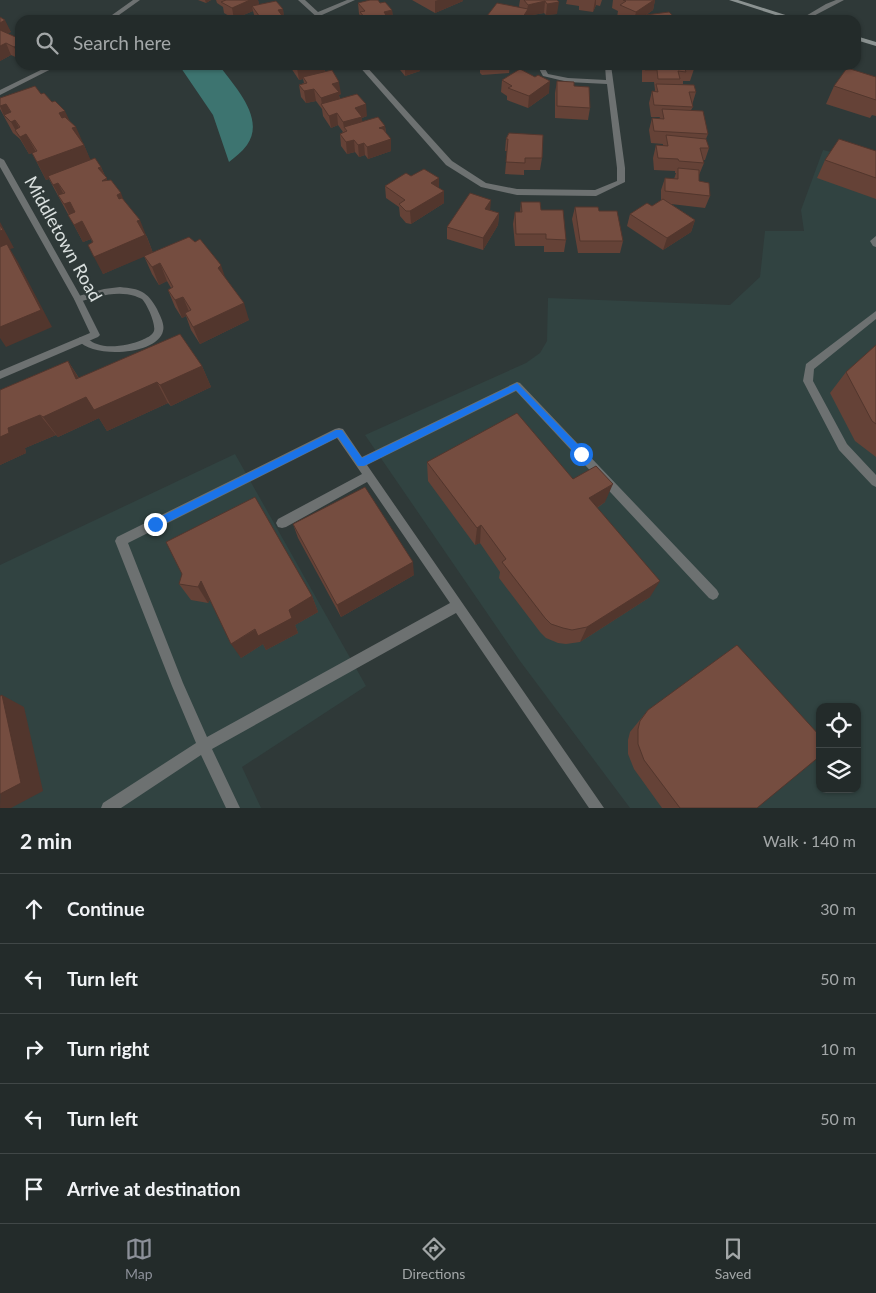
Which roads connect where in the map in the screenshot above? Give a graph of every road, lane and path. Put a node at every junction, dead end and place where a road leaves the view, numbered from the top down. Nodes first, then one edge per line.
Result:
1 (137, 0) edge
2 (301, 0) edge
3 (352, 0) edge
4 (732, 0) edge
5 (842, 0) edge
6 (319, 14) joint
7 (115, 15) edge
8 (782, 15) edge
9 (811, 15) edge
10 (861, 40) edge
11 (876, 44) edge
12 (46, 70) edge
13 (365, 70) edge
14 (542, 70) edge
15 (609, 70) edge
16 (610, 82) junction
17 (0, 93) edge
18 (0, 161) edge
19 (876, 239) edge
20 (876, 244) edge
21 (78, 299) junction
22 (876, 314) edge
23 (83, 340) junction
24 (0, 375) edge
25 (361, 463) junction
26 (369, 476) junction
27 (876, 482) edge
28 (282, 523) dead end
29 (713, 594) dead end
30 (458, 605) junction
31 (204, 746) junction
32 (108, 808) edge
33 (233, 808) edge
34 (597, 808) edge

1 - 7 street
2 - 6 street
3 - 6 street
4 - 8 street
5 - 9 street
10 - 11 street
12 - 17 street
13 - 16 street
14 - 16 street
15 - 16 street
18 - 21 street, Middletown Road
19 - 20 street
21 - 23 street, Middletown Road
21 - 23 street
22 - 27 street
23 - 24 street
25 - 26 street
25 - 29 street
25 - 31 street
26 - 28 street
26 - 30 street
30 - 31 street
30 - 34 street
31 - 32 street
31 - 33 street

